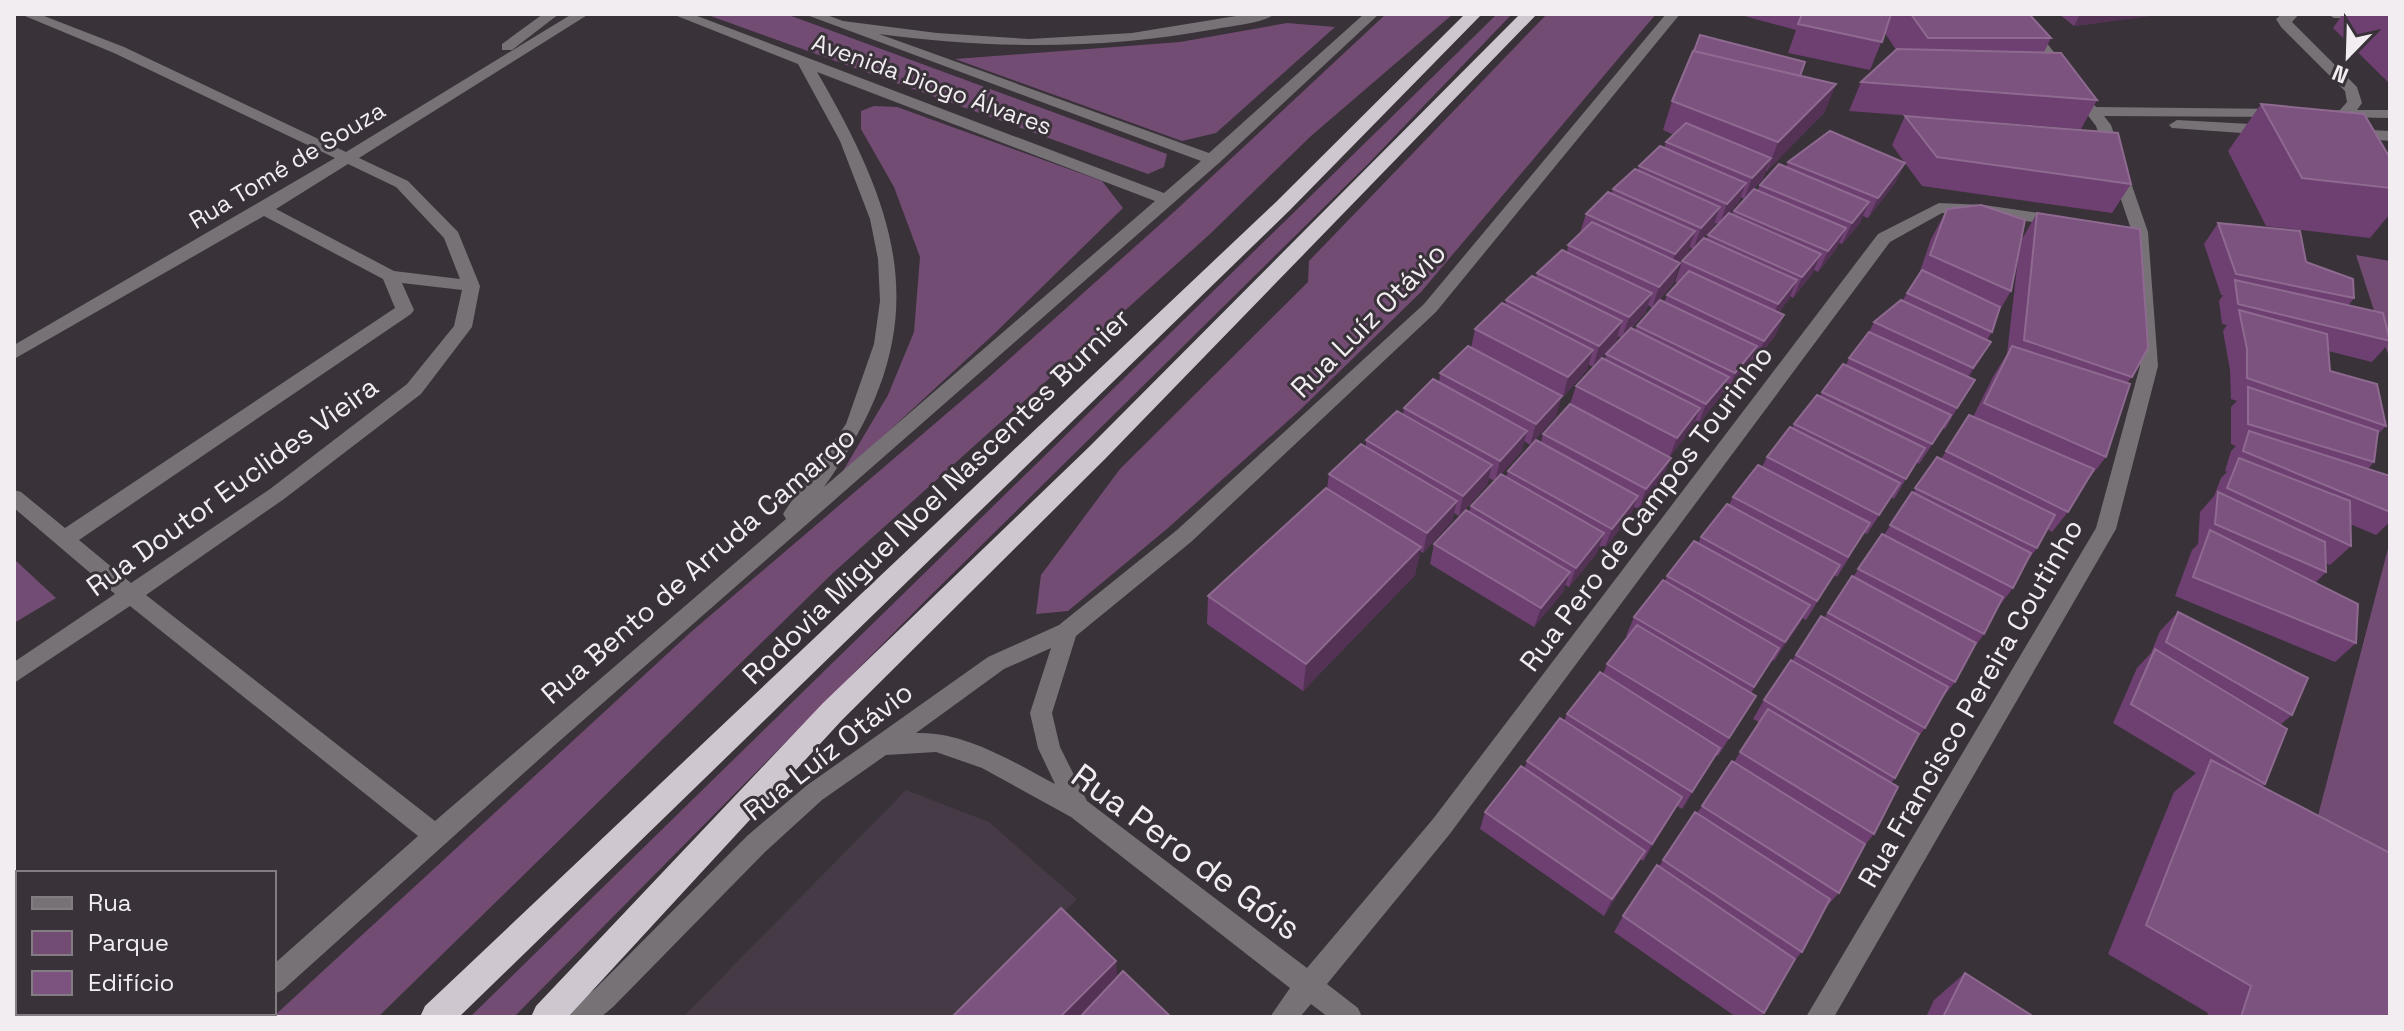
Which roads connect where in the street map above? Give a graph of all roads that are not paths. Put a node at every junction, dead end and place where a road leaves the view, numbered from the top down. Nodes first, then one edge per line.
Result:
1 (27, 14) edge
2 (552, 14) edge
3 (582, 14) edge
4 (679, 14) edge
5 (811, 14) edge
6 (1268, 14) edge
7 (1372, 14) edge
8 (1474, 14) edge
9 (1529, 14) edge
10 (1673, 14) edge
11 (2012, 14) edge
12 (2292, 14) edge
13 (2334, 14) edge
14 (2390, 15) edge
15 (842, 25) junction
16 (804, 62) junction
17 (427, 107) junction
18 (2297, 114) edge
19 (2390, 114) edge
20 (2097, 116) junction
21 (2283, 130) edge
22 (2329, 133) edge
23 (2390, 136) edge
24 (345, 158) junction
25 (1213, 160) junction
26 (1167, 200) junction
27 (264, 209) junction
28 (2078, 223) edge
29 (390, 276) junction
30 (471, 286) junction
31 (14, 353) edge
32 (14, 497) edge
33 (778, 535) junction
34 (65, 539) junction
35 (130, 595) junction
36 (1067, 631) junction
37 (14, 674) edge
38 (879, 745) junction
39 (1079, 809) junction
40 (435, 835) junction
41 (276, 979) edge
42 (1310, 985) junction
43 (436, 1017) edge
44 (547, 1017) edge
45 (580, 1017) edge
46 (1283, 1017) edge
47 (1349, 1017) edge
48 (1819, 1017) edge

1 - 24 street
2 - 17 street
3 - 17 street, Rua Tomé de Souza
4 - 16 street, Avenida Diogo Álvares
5 - 15 street, Avenida Diogo Álvares
6 - 15 street
7 - 25 street, Rua Bento de Arruda Camargo
8 - 43 highway, Rodovia Miguel Noel Nascentes Burnier
9 - 44 highway
10 - 36 street, Rua Luíz Otávio
11 - 20 street, Rua Francisco Pereira Coutinho
12 - 19 street
13 - 14 street
15 - 25 street, Avenida Diogo Álvares
16 - 26 street, Avenida Diogo Álvares
16 - 33 street
17 - 24 street, Rua Tomé de Souza
18 - 20 street
20 - 21 street
20 - 48 street, Rua Francisco Pereira Coutinho
22 - 23 street
24 - 27 street, Rua Tomé de Souza
24 - 30 street
25 - 26 street, Rua Bento de Arruda Camargo
26 - 33 street, Rua Bento de Arruda Camargo
27 - 29 street
27 - 31 street, Rua Tomé de Souza
28 - 42 street, Rua Pero de Campos Tourinho
29 - 30 street
29 - 34 street, Rua Doutor Euclides Vieira
30 - 35 street, Rua Doutor Euclides Vieira
32 - 34 street
33 - 40 street, Rua Bento de Arruda Camargo
34 - 35 street
35 - 37 street, Rua Doutor Euclides Vieira
35 - 40 street
36 - 38 street, Rua Luíz Otávio
36 - 39 street
38 - 39 street, Rua Pero de Góis
38 - 45 street, Rua Luíz Otávio
39 - 42 street, Rua Pero de Góis
40 - 41 street, Rua Bento de Arruda Camargo
42 - 46 street, Rua Pero de Campos Tourinho
42 - 47 street, Rua Pero de Góis

